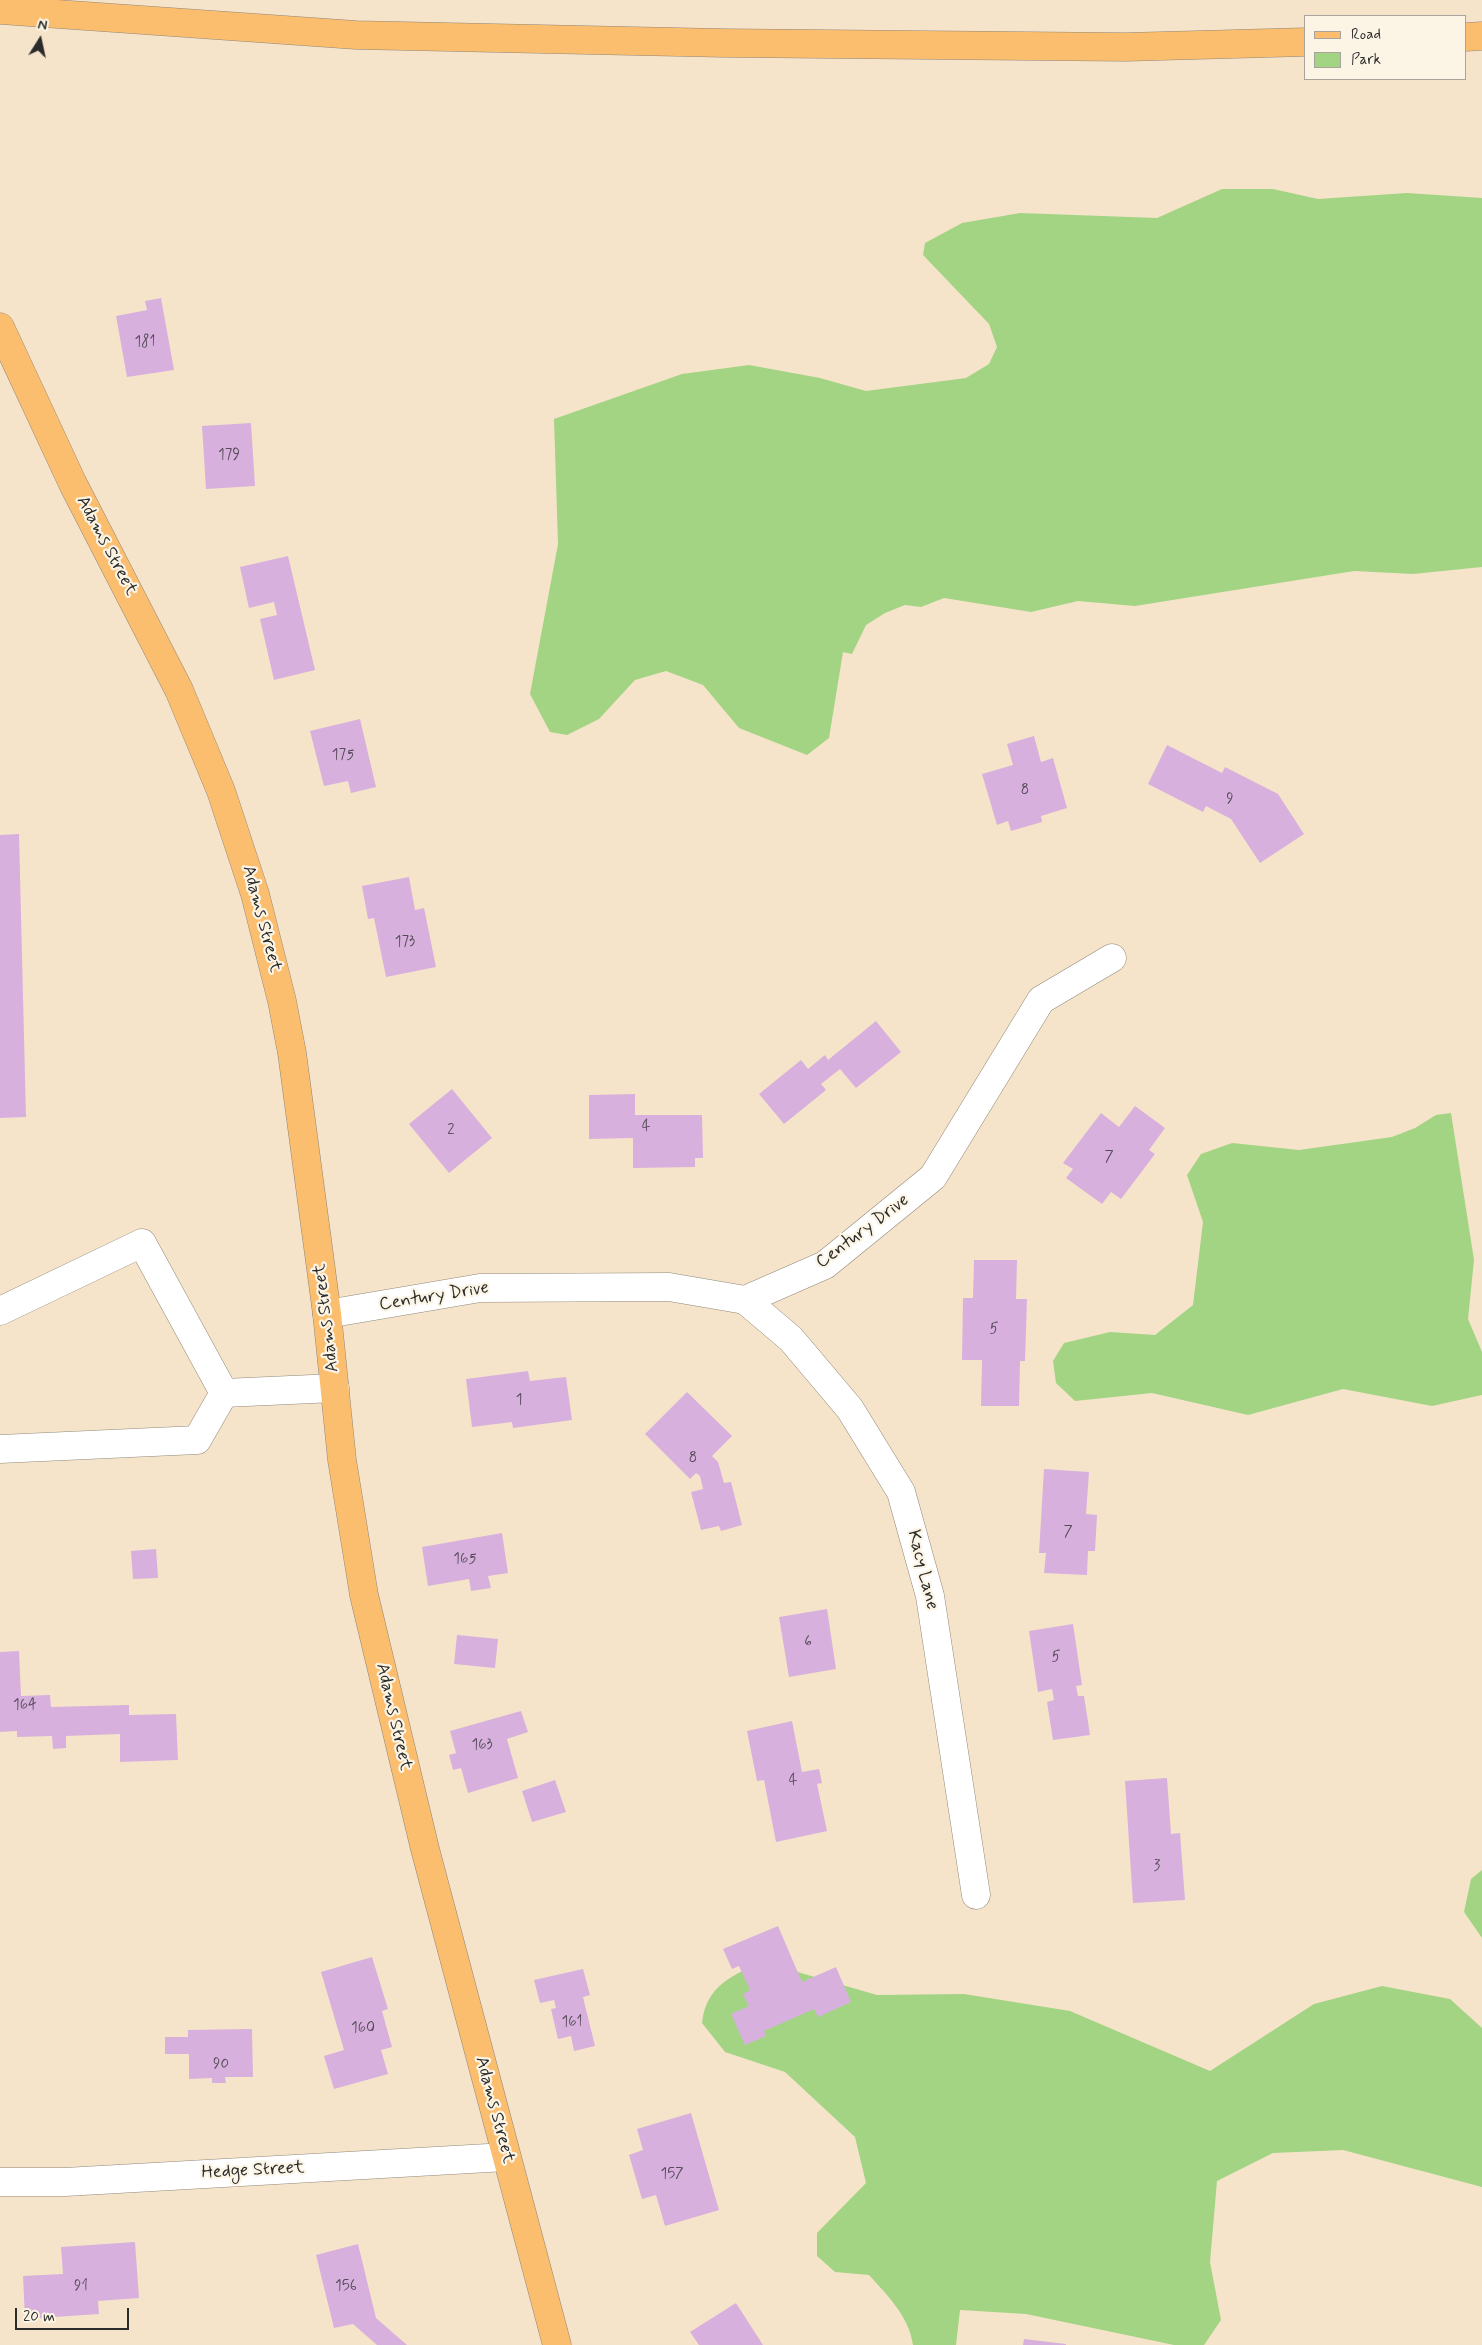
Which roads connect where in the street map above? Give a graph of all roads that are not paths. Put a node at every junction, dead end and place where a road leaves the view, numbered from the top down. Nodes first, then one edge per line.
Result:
1 (0, 10) edge
2 (1482, 36) edge
3 (1467, 37) edge
4 (1304, 42) edge
5 (0, 327) edge
6 (1112, 958) dead end
7 (745, 1300) junction
8 (0, 1311) edge
9 (327, 1314) junction
10 (335, 1388) junction
11 (224, 1393) junction
12 (0, 1449) edge
13 (976, 1896) dead end
14 (506, 2157) junction
15 (0, 2182) edge
16 (557, 2345) edge

1 - 4 main road
2 - 3 main road
5 - 9 main road, Adams Street
6 - 7 street, Century Drive
7 - 9 street, Century Drive
7 - 13 street, Kacy Lane
8 - 11 street
9 - 10 main road, Adams Street
10 - 11 street
10 - 14 main road, Adams Street
11 - 12 street
14 - 15 street, Hedge Street
14 - 16 main road, Adams Street

